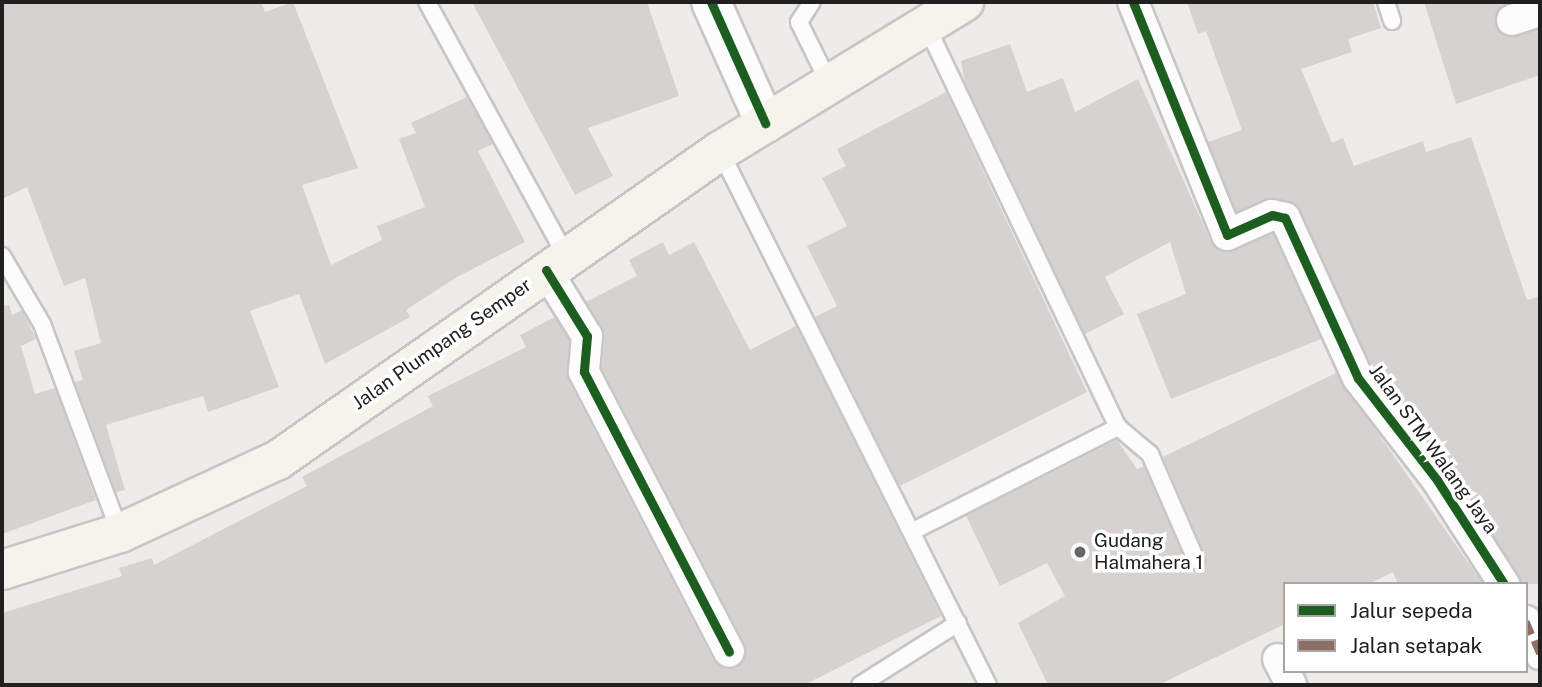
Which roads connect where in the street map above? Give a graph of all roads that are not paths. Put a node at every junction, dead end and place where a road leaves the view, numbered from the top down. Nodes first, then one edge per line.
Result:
1 (427, 2) edge
2 (711, 2) edge
3 (812, 2) edge
4 (963, 2) edge
5 (1133, 2) edge
6 (1386, 2) edge
7 (1540, 11) edge
8 (1512, 20) dead end
9 (1392, 21) dead end
10 (926, 25) junction
11 (829, 83) junction
12 (765, 123) junction
13 (720, 151) junction
14 (2, 257) edge
15 (556, 263) junction
16 (1118, 427) junction
17 (913, 531) junction
18 (120, 533) junction
19 (1196, 560) dead end
20 (2, 570) edge
21 (1503, 582) edge
22 (957, 623) junction
23 (1528, 626) edge
24 (729, 652) dead end
25 (1540, 654) edge
26 (860, 685) edge
27 (988, 685) edge

1 - 15 lane
2 - 12 street
3 - 11 lane
4 - 10 main road, Jalan Plumpang Semper
5 - 21 street, Jalan STM Walang Jaya
6 - 9 lane
7 - 8 street
10 - 11 main road, Jalan Plumpang Semper
10 - 16 lane
11 - 12 main road, Jalan Plumpang Semper
12 - 13 main road, Jalan Plumpang Semper
13 - 15 main road, Jalan Plumpang Semper
13 - 17 lane
14 - 18 lane
15 - 18 main road, Jalan Plumpang Semper
15 - 24 street
16 - 17 lane
16 - 19 lane
17 - 22 lane
18 - 20 main road, Jalan Plumpang Semper
22 - 26 lane
22 - 27 lane
23 - 25 street

